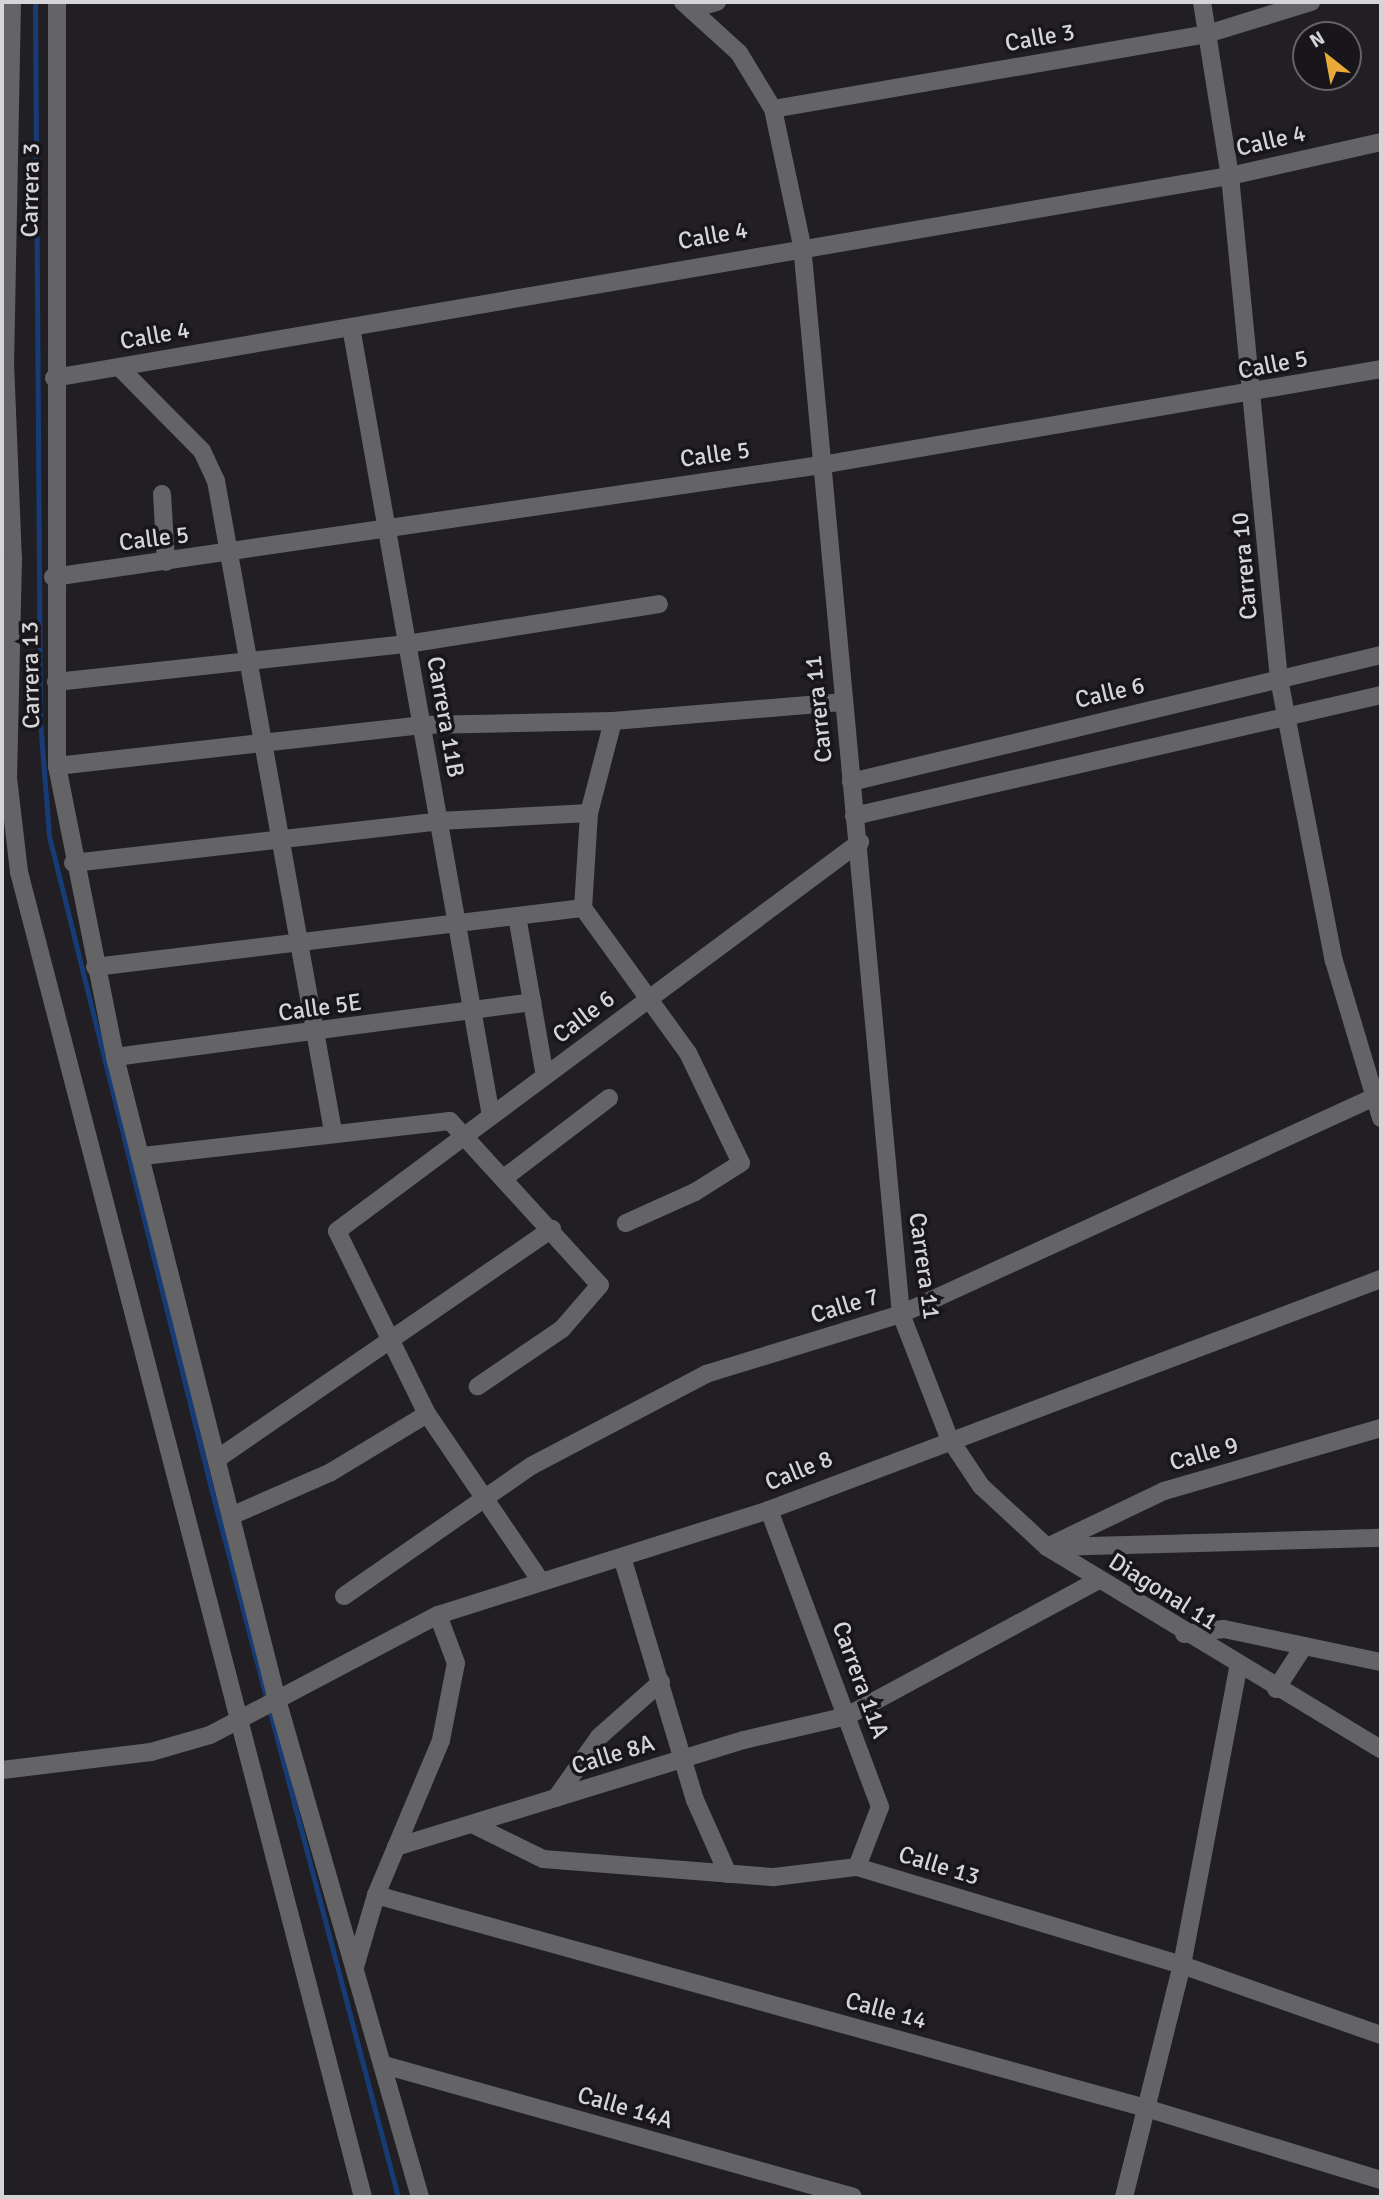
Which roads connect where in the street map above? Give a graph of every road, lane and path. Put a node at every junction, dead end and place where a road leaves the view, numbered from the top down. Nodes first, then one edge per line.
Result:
1 (12, 2) edge
2 (717, 2) edge
3 (1202, 2) edge
4 (1311, 2) edge
5 (58, 3) edge
6 (687, 5) edge
7 (1207, 34) junction
8 (774, 109) junction
9 (1381, 142) edge
10 (1230, 176) junction
11 (802, 245) junction
12 (351, 327) junction
13 (119, 367) junction
14 (1381, 369) edge
15 (54, 378) junction
16 (1254, 395) junction
17 (821, 465) junction
18 (162, 494) dead end
19 (387, 526) junction
20 (234, 554) junction
21 (166, 562) junction
22 (53, 577) junction
23 (659, 604) dead end
24 (407, 643) junction
25 (1381, 655) edge
26 (252, 663) junction
27 (1279, 679) junction
28 (56, 682) junction
29 (1381, 695) edge
30 (842, 702) junction
31 (1287, 720) junction
32 (613, 721) junction
33 (422, 725) junction
34 (266, 743) junction
35 (57, 766) junction
36 (851, 782) junction
37 (589, 813) junction
38 (854, 816) junction
39 (439, 821) junction
40 (283, 841) junction
41 (860, 842) junction
42 (73, 863) junction
43 (583, 908) junction
44 (517, 916) junction
45 (457, 923) junction
46 (300, 942) junction
47 (95, 967) junction
48 (649, 999) junction
49 (532, 1002) junction
50 (472, 1011) junction
51 (316, 1034) junction
52 (114, 1057) junction
53 (545, 1076) junction
54 (1377, 1096) edge
55 (609, 1098) dead end
56 (491, 1116) junction
57 (1381, 1118) edge
58 (333, 1132) junction
59 (467, 1134) junction
60 (143, 1156) junction
61 (504, 1178) junction
62 (626, 1223) dead end
63 (552, 1229) junction
64 (1381, 1279) edge
65 (901, 1314) junction
66 (390, 1340) junction
67 (478, 1386) dead end
68 (427, 1414) junction
69 (1381, 1428) edge
70 (949, 1438) junction
71 (220, 1457) junction
72 (480, 1500) junction
73 (769, 1510) junction
74 (231, 1516) junction
75 (1381, 1538) edge
76 (1047, 1547) junction
77 (622, 1557) junction
78 (540, 1580) junction
79 (1099, 1580) junction
80 (344, 1596) dead end
81 (438, 1615) junction
82 (1184, 1634) junction
83 (1304, 1646) junction
84 (1381, 1662) edge
85 (1238, 1668) junction
86 (661, 1682) junction
87 (1276, 1689) junction
88 (273, 1698) junction
89 (244, 1715) junction
90 (847, 1716) junction
91 (1381, 1749) edge
92 (685, 1758) junction
93 (2, 1770) edge
94 (556, 1798) junction
95 (472, 1824) junction
96 (396, 1847) junction
97 (857, 1867) junction
98 (728, 1874) junction
99 (376, 1895) junction
100 (1182, 1965) junction
101 (355, 1967) junction
102 (1381, 2035) edge
103 (384, 2065) junction
104 (1149, 2109) junction
105 (1381, 2180) edge
106 (363, 2197) edge
107 (420, 2197) edge
108 (853, 2197) edge
109 (1124, 2197) edge

1 - 89 street
2 - 6 street
3 - 7 street, Carrera 10
4 - 7 street, Calle 3
5 - 15 street, Carrera 3
6 - 8 street, Carrera 11
7 - 8 street, Calle 3
7 - 10 street, Carrera 10
8 - 11 street, Carrera 11
9 - 10 street, Calle 4
10 - 11 street, Calle 4
10 - 16 street, Carrera 10
11 - 12 street, Calle 4
11 - 17 street, Carrera 11
12 - 13 street, Calle 4
12 - 19 street, Carrera 11B
13 - 15 street, Calle 4
13 - 20 street
14 - 16 street, Calle 5
15 - 22 street, Carrera 13
16 - 17 street, Calle 5
16 - 27 street, Carrera 10
17 - 19 street, Calle 5
17 - 30 street, Carrera 11
18 - 21 street
19 - 20 street, Calle 5
19 - 24 street, Carrera 11B
20 - 21 street, Calle 5
20 - 26 street
21 - 22 street, Calle 5
22 - 28 street, Carrera 13
23 - 24 street
24 - 26 street
24 - 33 street, Carrera 11B
25 - 27 street, Calle 6
26 - 28 street
26 - 34 street
27 - 31 street, Carrera 10
27 - 36 street, Calle 6
28 - 35 street, Carrera 13
29 - 31 street
30 - 32 street
30 - 36 street, Carrera 11
31 - 38 street
31 - 54 street, Carrera 10
32 - 33 street
32 - 37 street
33 - 34 street
33 - 39 street, Carrera 11B
34 - 35 street
34 - 40 street
35 - 42 street, Carrera 13
36 - 38 street, Carrera 11
37 - 39 street
37 - 43 street
38 - 41 street, Carrera 11
39 - 40 street
39 - 45 street, Carrera 11B
40 - 42 street
40 - 46 street
41 - 48 street, Calle 6
41 - 65 street, Carrera 11
42 - 47 street, Carrera 13
43 - 44 street
43 - 48 street
44 - 45 street
44 - 49 street
45 - 46 street
45 - 50 street, Carrera 11B
46 - 47 street
46 - 51 street
47 - 52 street, Carrera 13
48 - 53 street, Calle 6
48 - 62 street
49 - 50 street, Calle 5E
49 - 53 street
50 - 51 street, Calle 5E
50 - 56 street, Carrera 11B
51 - 52 street, Calle 5E
51 - 58 street
52 - 60 street, Carrera 13
53 - 56 street, Calle 6
54 - 57 street, Carrera 10
54 - 65 street, Calle 7
55 - 61 street
56 - 59 street, Calle 6
58 - 59 street
58 - 60 street
59 - 61 street
59 - 66 street, Calle 6
60 - 71 street, Carrera 13
61 - 63 street
63 - 66 street
63 - 67 street
64 - 70 street, Calle 8
65 - 70 street, Carrera 11
65 - 72 street, Calle 7
66 - 68 street
66 - 71 street
68 - 72 street
68 - 74 street
69 - 76 street, Calle 9
70 - 73 street, Calle 8
70 - 76 street, Diagonal 11
71 - 74 street, Carrera 13
72 - 78 street
72 - 80 street, Calle 7
73 - 77 street, Calle 8
73 - 90 street, Carrera 11A
74 - 88 street, Carrera 13
75 - 76 street
76 - 79 street, Diagonal 11
77 - 78 street, Calle 8
77 - 86 street
78 - 81 street, Calle 8
79 - 82 street, Diagonal 11
79 - 90 street, Calle 8A
81 - 88 street, Calle 8
81 - 96 street
82 - 83 street
82 - 85 street, Diagonal 11
83 - 84 street
83 - 87 street
85 - 87 street, Diagonal 11
85 - 100 street
86 - 92 street
86 - 94 street
87 - 91 street, Diagonal 11
88 - 89 street, Calle 8
88 - 101 street, Carrera 13
89 - 93 street, Calle 8
89 - 106 street
90 - 92 street, Calle 8A
90 - 97 street, Carrera 11A
92 - 94 street, Calle 8A
92 - 98 street
94 - 95 street, Calle 8A
95 - 96 street, Calle 8A
95 - 98 street, Calle 13
96 - 99 street
97 - 98 street, Calle 13
97 - 100 street, Calle 13
99 - 101 street
99 - 104 street, Calle 14
100 - 102 street, Calle 13
100 - 104 street
101 - 103 street, Carrera 13
103 - 107 street, Carrera 13
103 - 108 street, Calle 14A
104 - 105 street, Calle 14
104 - 109 street

